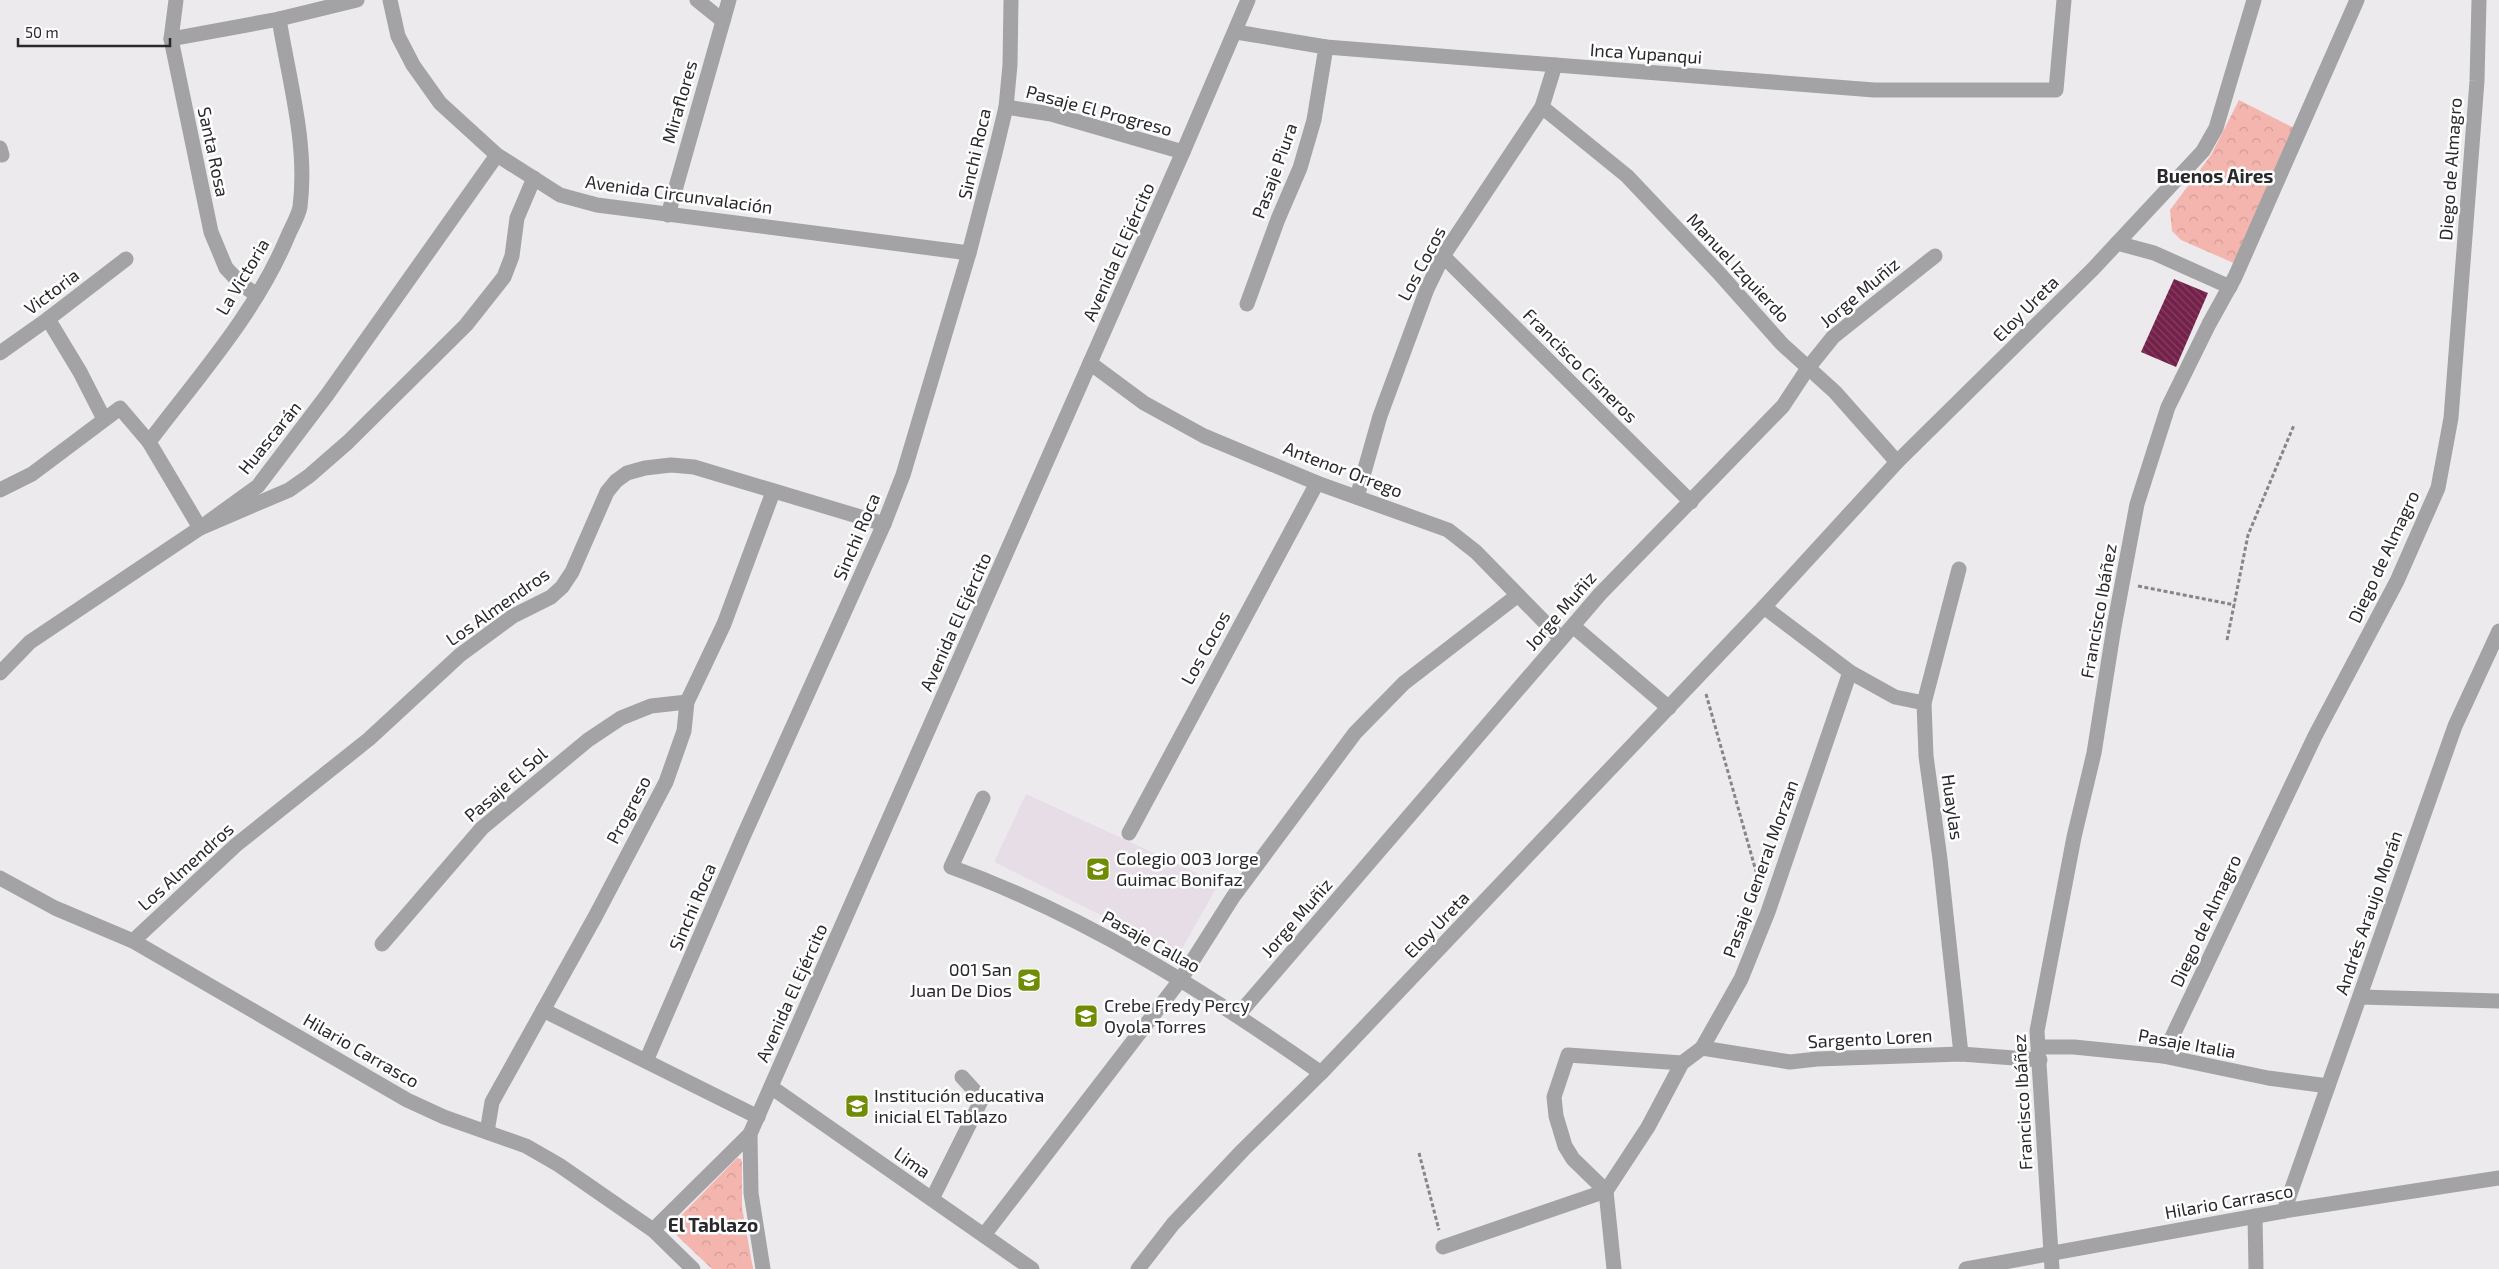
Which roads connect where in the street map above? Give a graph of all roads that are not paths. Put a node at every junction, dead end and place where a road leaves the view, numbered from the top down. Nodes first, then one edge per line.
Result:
1 (176, 0) edge
2 (357, 0) edge
3 (390, 0) edge
4 (697, 0) edge
5 (728, 0) edge
6 (1011, 0) edge
7 (1248, 0) edge
8 (2064, 0) edge
9 (2254, 0) edge
10 (2357, 0) edge
11 (2479, 0) edge
12 (279, 19) junction
13 (722, 21) junction
14 (1236, 32) junction
15 (171, 39) junction
16 (1326, 47) junction
17 (1555, 65) junction
18 (1006, 107) junction
19 (1542, 107) junction
20 (1184, 152) junction
21 (497, 155) junction
22 (534, 178) junction
23 (668, 215) junction
24 (2117, 242) junction
25 (969, 253) junction
26 (1443, 256) junction
27 (1935, 256) dead end
28 (126, 259) dead end
29 (2230, 287) junction
30 (257, 295) junction
31 (1247, 304) dead end
32 (48, 320) junction
33 (0, 353) edge
34 (1090, 363) junction
35 (1808, 368) junction
36 (104, 419) junction
37 (149, 442) junction
38 (1898, 462) junction
39 (1317, 483) junction
40 (0, 490) edge
41 (774, 492) junction
42 (1357, 497) junction
43 (1691, 502) junction
44 (884, 524) junction
45 (200, 528) junction
46 (1959, 569) dead end
47 (1518, 595) junction
48 (1764, 607) junction
49 (1573, 626) junction
50 (2498, 635) edge
51 (1561, 639) junction
52 (1850, 672) junction
53 (0, 673) edge
54 (686, 702) junction
55 (1924, 703) junction
56 (1669, 708) junction
57 (983, 798) dead end
58 (1129, 833) dead end
59 (0, 878) edge
60 (133, 941) junction
61 (382, 944) dead end
62 (1181, 978) junction
63 (2360, 997) junction
64 (2499, 1001) edge
65 (543, 1010) junction
66 (1238, 1014) junction
67 (1702, 1048) junction
68 (1961, 1054) junction
69 (2039, 1054) junction
70 (2163, 1056) junction
71 (646, 1061) junction
72 (1682, 1063) junction
73 (1321, 1073) junction
74 (962, 1077) dead end
75 (2328, 1086) junction
76 (771, 1087) junction
77 (758, 1117) junction
78 (487, 1132) junction
79 (750, 1134) junction
80 (2499, 1178) edge
81 (1606, 1191) junction
82 (932, 1199) junction
83 (2284, 1211) junction
84 (2256, 1216) junction
85 (653, 1230) junction
86 (984, 1235) junction
87 (1443, 1247) road end
88 (2049, 1252) junction
89 (693, 1269) edge
90 (763, 1269) edge
91 (1032, 1269) edge
92 (1138, 1269) edge
93 (1614, 1269) edge
94 (1966, 1269) edge
95 (2052, 1269) edge
96 (2256, 1269) edge

1 - 15 street, Santa Rosa
2 - 12 street
3 - 21 street, Avenida Circunvalación
4 - 13 street
5 - 13 street, Miraflores
6 - 18 street, Sinchi Roca
7 - 14 street, Avenida El Ejército
8 - 17 street, Inca Yupanqui
9 - 24 street, Eloy Ureta
10 - 29 street, Francisco Ibáñez
11 - 70 street, Diego de Almagro
12 - 15 street
12 - 30 street, La Victoria
13 - 23 street, Miraflores
14 - 16 street, Inca Yupanqui
14 - 20 street, Avenida El Ejército
15 - 30 street, Santa Rosa
16 - 17 street, Inca Yupanqui
16 - 31 street, Pasaje Piura
17 - 19 street, Los Cocos
18 - 20 street, Pasaje El Progreso
18 - 25 street, Sinchi Roca
19 - 26 street, Los Cocos
19 - 35 street, Manuel Izquierdo
20 - 34 street, Avenida El Ejército
21 - 22 street, Avenida Circunvalación
21 - 45 street, Huascarán
22 - 23 street, Avenida Circunvalación
22 - 45 street
23 - 25 street, Avenida Circunvalación
24 - 29 street
24 - 38 street, Eloy Ureta
25 - 44 street, Sinchi Roca
26 - 42 street, Los Cocos
26 - 43 street, Francisco Cisneros
27 - 35 street, Jorge Muñiz
28 - 32 street, Victoria
29 - 69 street, Francisco Ibáñez
30 - 37 street, La Victoria
32 - 33 street, Victoria
32 - 36 street
34 - 39 street, Antenor Orrego
34 - 76 street, Avenida El Ejército
35 - 38 street, Manuel Izquierdo
35 - 43 street, Jorge Muñiz
36 - 37 street
36 - 40 street
37 - 45 street
38 - 48 street, Eloy Ureta
39 - 42 street, Antenor Orrego
39 - 58 street, Los Cocos
41 - 44 street, Los Almendros
41 - 54 street, Progreso
41 - 60 street, Los Almendros
42 - 47 street, Antenor Orrego
43 - 49 street, Jorge Muñiz
44 - 71 street, Sinchi Roca
45 - 53 street, Huascarán
46 - 55 street, Huaylas
47 - 51 street, Antenor Orrego
47 - 62 street
48 - 52 street
48 - 56 street, Eloy Ureta
49 - 51 street, Jorge Muñiz
49 - 56 street
50 - 63 street, Andrés Araujo Morán
51 - 66 street, Jorge Muñiz
52 - 55 street
52 - 67 street, Pasaje General Morzan
54 - 61 street, Pasaje El Sol
54 - 65 street, Progreso
55 - 68 street, Huaylas
56 - 73 street, Eloy Ureta
57 - 62 street, Pasaje Callao
59 - 60 street, Hilario Carrasco
60 - 78 street, Hilario Carrasco
62 - 66 street, Pasaje Callao
62 - 86 street
63 - 64 street
63 - 75 street, Andrés Araujo Morán
65 - 71 street
65 - 78 street, Progreso
66 - 73 street, Pasaje Callao
67 - 68 street, Sargento Loren
67 - 72 street, Pasaje General Morzan
68 - 69 street, Sargento Loren
69 - 70 street, Pasaje Italia
69 - 88 street, Francisco Ibáñez
70 - 75 street, Pasaje Italia
71 - 77 street
72 - 81 street
72 - 81 street
73 - 92 street, Eloy Ureta
74 - 82 street
75 - 83 street, Andrés Araujo Morán
76 - 77 street, Avenida El Ejército
76 - 82 street, Lima
77 - 79 street, Avenida El Ejército
78 - 85 street, Hilario Carrasco
79 - 85 street
79 - 90 street, Avenida El Ejército
80 - 83 street, Hilario Carrasco
81 - 87 street
81 - 93 street
82 - 86 street, Lima
83 - 84 street, Hilario Carrasco
84 - 88 street, Hilario Carrasco
84 - 96 street
85 - 89 street, Hilario Carrasco
86 - 91 street, Lima
88 - 94 street, Hilario Carrasco
88 - 95 street, Francisco Ibáñez

